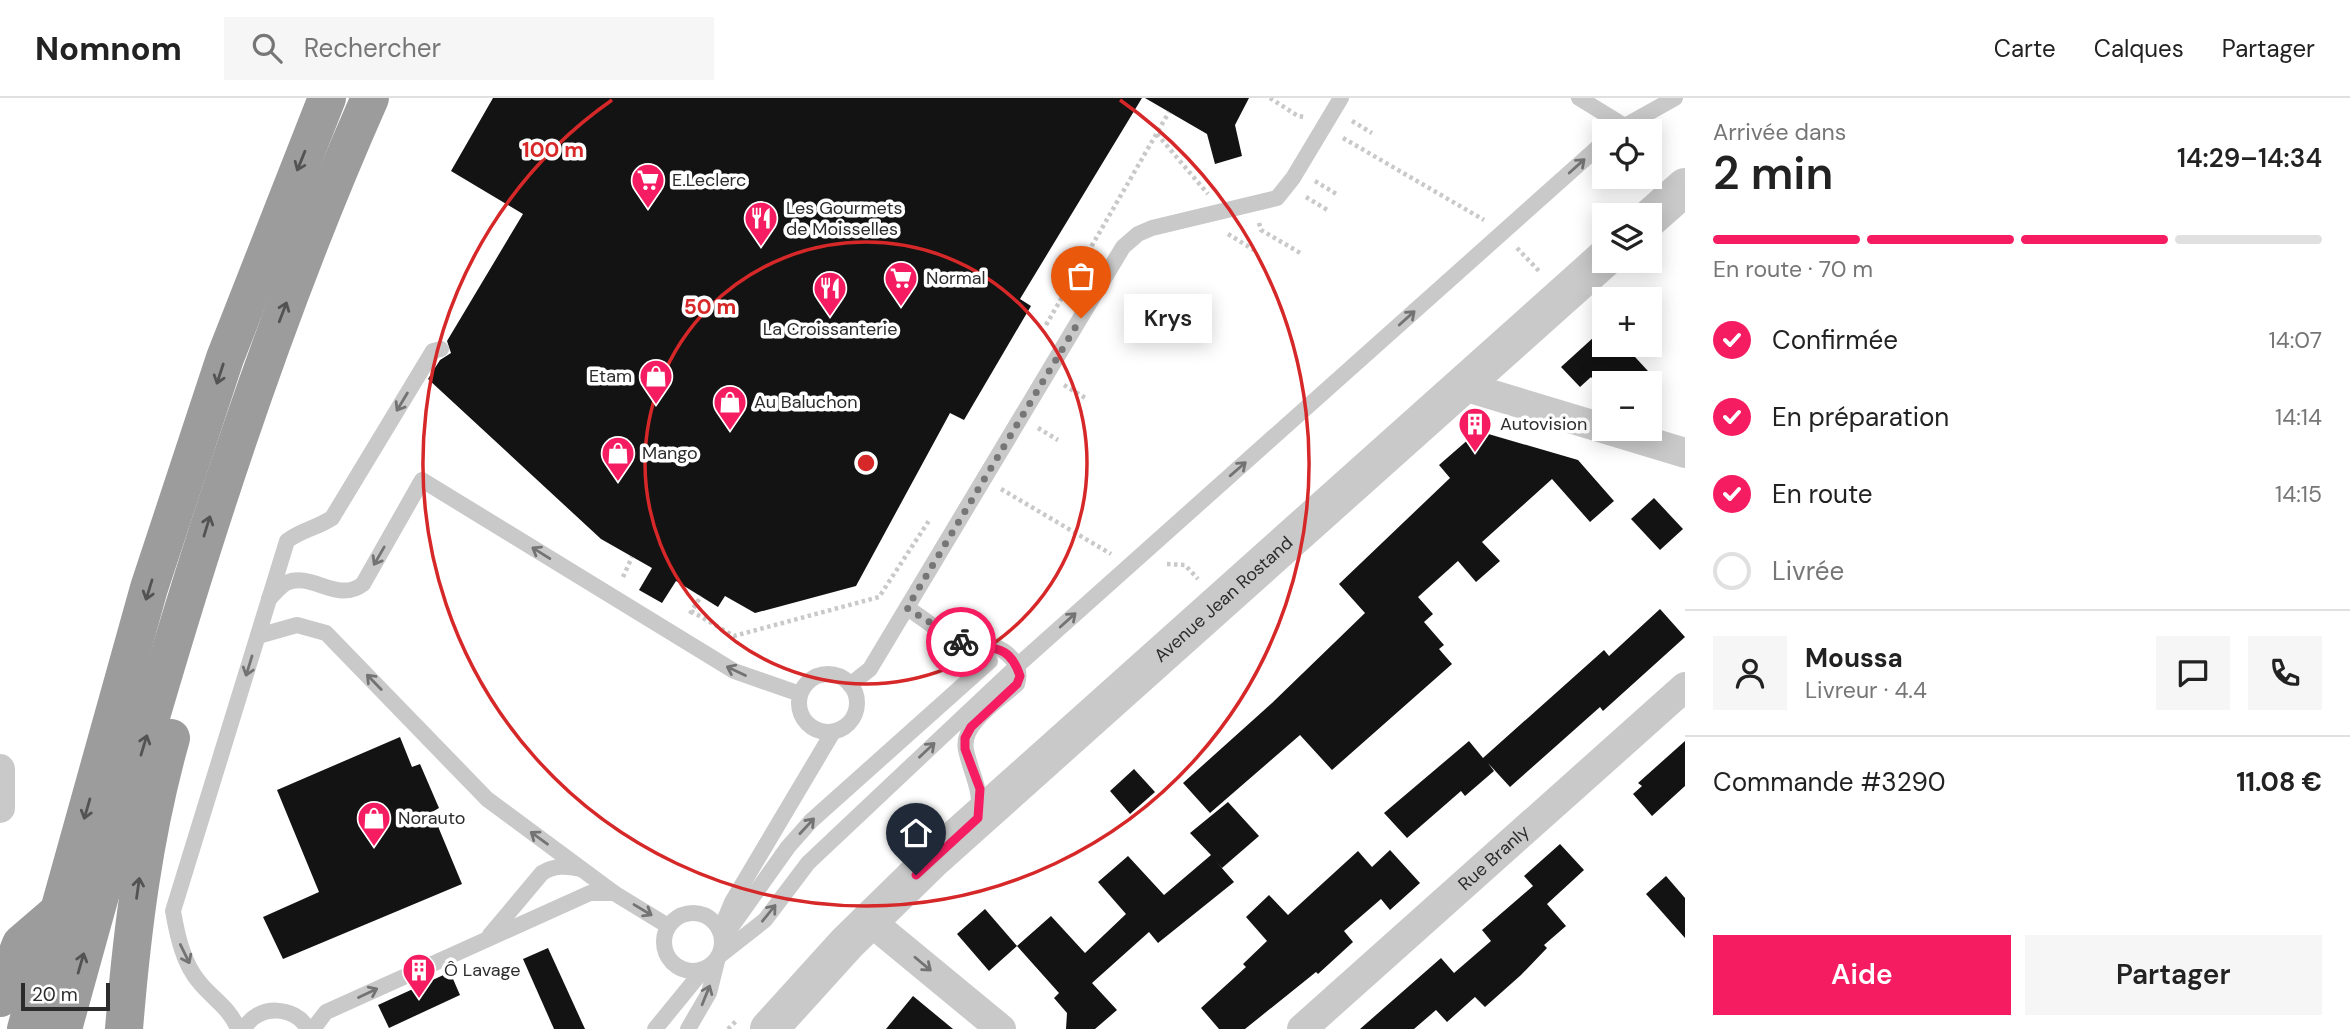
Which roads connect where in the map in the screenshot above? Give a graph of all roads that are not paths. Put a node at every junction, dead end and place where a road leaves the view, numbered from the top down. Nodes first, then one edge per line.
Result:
1 (327, 98) edge
2 (370, 98) edge
3 (391, 98) edge
4 (1341, 98) edge
5 (1580, 98) edge
6 (1675, 98) edge
7 (1608, 119) edge
8 (1636, 119) edge
9 (1592, 153) edge
10 (1685, 187) edge
11 (1662, 207) edge
12 (1592, 269) edge
13 (441, 349) dead end
14 (1460, 385) junction
15 (1685, 453) edge
16 (268, 600) junction
17 (907, 608) junction
18 (258, 636) junction
19 (990, 661) dead end
20 (1017, 666) junction
21 (850, 685) junction
22 (1685, 687) edge
23 (800, 694) junction
24 (833, 732) junction
25 (0, 769) edge
26 (0, 808) edge
27 (978, 818) junction
28 (583, 870) junction
29 (614, 892) junction
30 (57, 913) junction
31 (668, 926) junction
32 (859, 932) junction
33 (721, 935) junction
34 (489, 937) junction
35 (718, 957) junction
36 (704, 969) junction
37 (0, 998) edge
38 (26, 1029) edge
39 (63, 1029) edge
40 (124, 1029) edge
41 (238, 1029) edge
42 (244, 1029) edge
43 (311, 1029) edge
44 (655, 1029) edge
45 (688, 1029) edge
46 (744, 1029) edge
47 (769, 1029) edge
48 (1001, 1029) edge
49 (1302, 1029) edge

1 -> 30 highway
39 -> 2 highway
40 -> 3 highway
4 - 17 lane
5 - 7 lane
6 - 8 lane
20 -> 9 lane
10 - 11 street
12 - 14 street, Avenue Jean Rostand
13 -> 16 lane
14 - 15 street
14 - 27 street, Avenue Jean Rostand
16 - 18 lane
23 -> 16 lane
17 - 20 lane
17 - 21 lane
28 -> 18 lane
18 -> 41 lane
33 -> 19 lane
20 - 27 lane
35 -> 20 lane
21 - 23 lane
21 - 24 lane
22 - 49 street, Rue Branly
23 - 24 lane
24 - 33 lane
25 - 26 street
27 - 32 street, Avenue Jean Rostand
28 - 29 lane
28 - 34 lane
29 -> 31 lane
29 - 34 lane
30 - 37 highway
30 - 38 highway
31 - 33 lane
31 - 36 lane
32 - 46 street, Avenue Jean Rostand
32 - 47 street, Avenue Jean Rostand
32 -> 48 street
33 - 35 lane
43 -> 34 lane
35 - 36 lane
45 -> 35 lane
36 - 44 lane
42 - 43 lane

